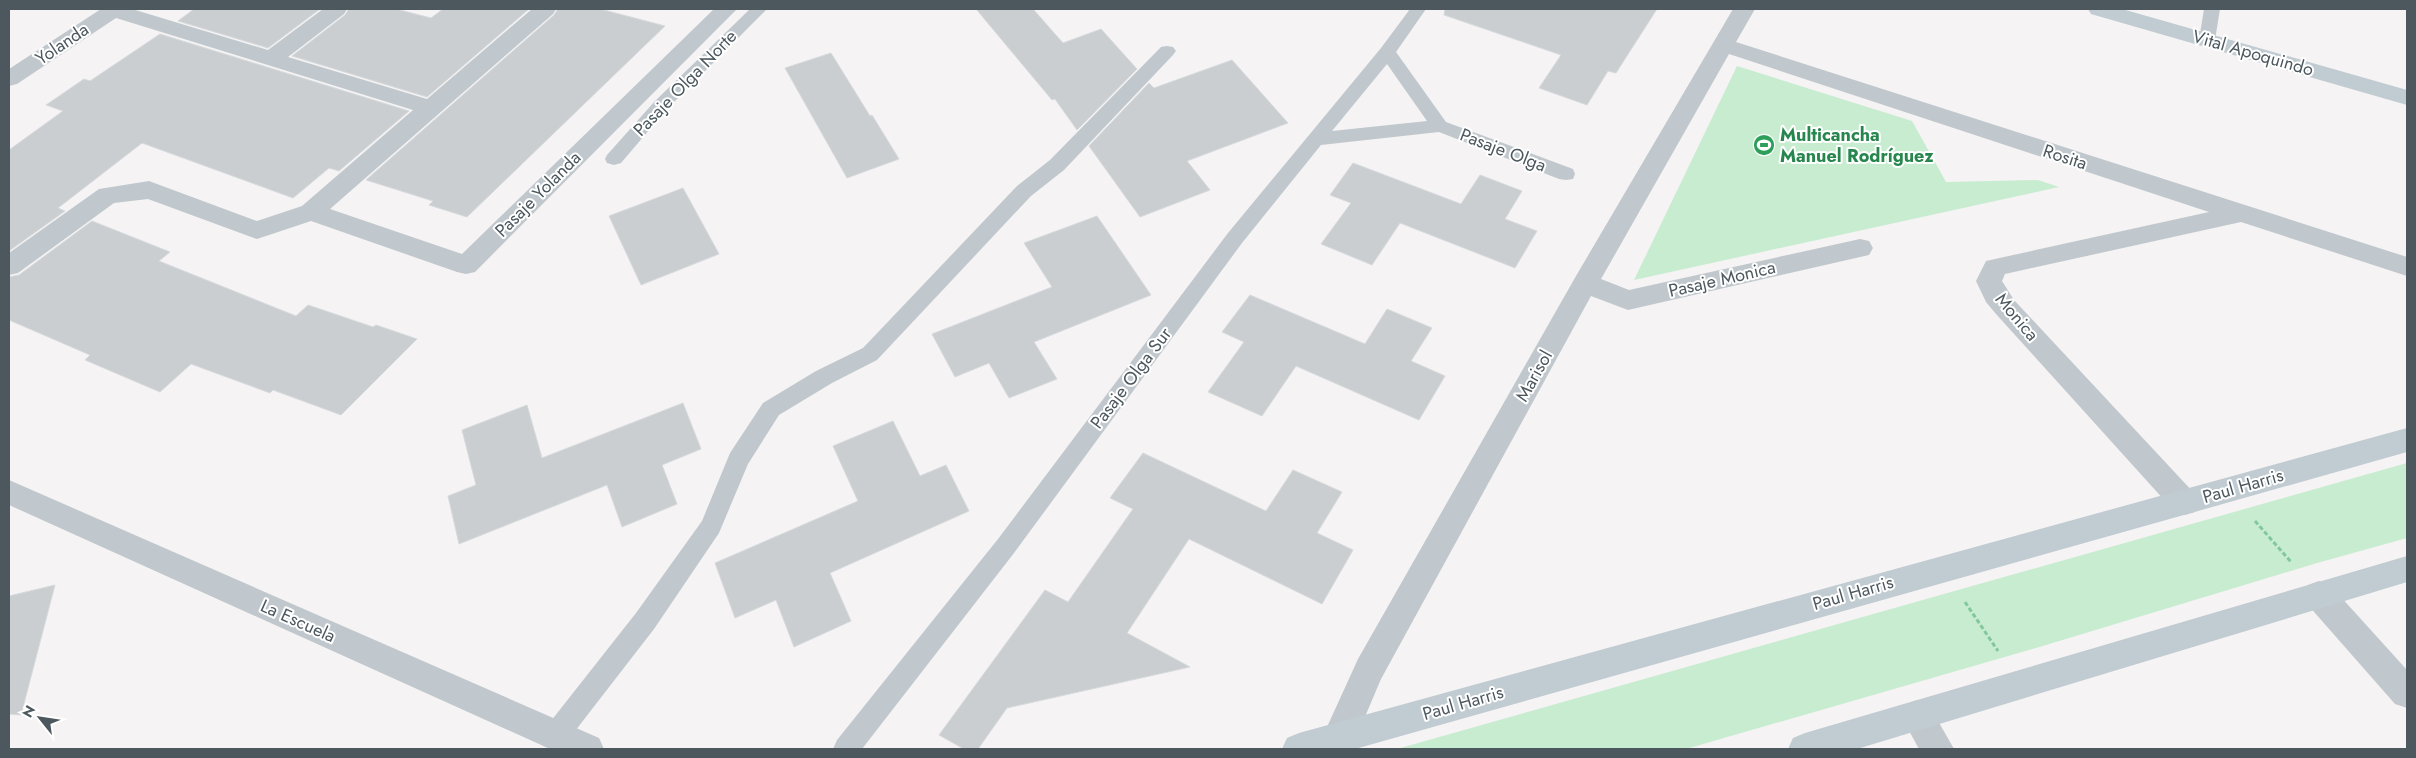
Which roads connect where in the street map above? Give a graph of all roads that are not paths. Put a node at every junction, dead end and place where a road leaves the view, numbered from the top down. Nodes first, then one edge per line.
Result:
1 (114, 9) edge
2 (336, 9) edge
3 (546, 9) edge
4 (726, 9) edge
5 (759, 9) edge
6 (1418, 9) edge
7 (1744, 9) edge
8 (2099, 9) edge
9 (2212, 9) edge
10 (2207, 40) junction
11 (1723, 45) junction
12 (1167, 51) dead end
13 (1387, 52) junction
14 (271, 59) junction
15 (9, 79) edge
16 (2407, 98) edge
17 (431, 108) junction
18 (1440, 126) junction
19 (1316, 139) junction
20 (614, 159) dead end
21 (1566, 174) dead end
22 (311, 212) junction
23 (2240, 214) junction
24 (1860, 248) dead end
25 (9, 266) edge
26 (2407, 267) edge
27 (1586, 283) junction
28 (2407, 440) edge
29 (9, 492) edge
30 (2185, 503) junction
31 (2407, 569) edge
32 (2319, 595) junction
33 (2407, 693) edge
34 (1917, 716) junction
35 (556, 735) junction
36 (1339, 744) edge
37 (587, 749) edge
38 (846, 749) edge
39 (1299, 749) edge
40 (1805, 749) edge
41 (1937, 749) edge

1 - 14 street
1 - 15 street, Yolanda
2 - 14 street
3 - 17 street
4 - 22 street, Pasaje Yolanda
5 - 20 lane, Pasaje Olga Norte
6 - 13 lane, Pasaje Olga Sur
7 - 11 street, Marisol
8 - 10 street, Vital Apoquindo
9 - 10 lane
10 - 16 street, Vital Apoquindo
11 - 23 street, Rosita
11 - 27 street, Marisol
12 - 35 lane
13 - 18 lane, Pasaje Olga
13 - 19 lane, Pasaje Olga Sur
14 - 17 street
17 - 22 street
18 - 19 lane, Pasaje Olga
18 - 21 lane, Pasaje Olga
19 - 38 lane, Pasaje Olga Sur
22 - 25 street
23 - 26 street, Rosita
23 - 30 street, Monica
24 - 27 street, Pasaje Monica
27 - 36 street, Marisol
28 - 30 street, Paul Harris
29 - 35 street, La Escuela
30 - 36 street, Paul Harris
31 - 32 street
32 - 33 street
32 - 34 street
34 - 40 street
34 - 41 street
35 - 37 street, La Escuela
36 - 39 street, Paul Harris

